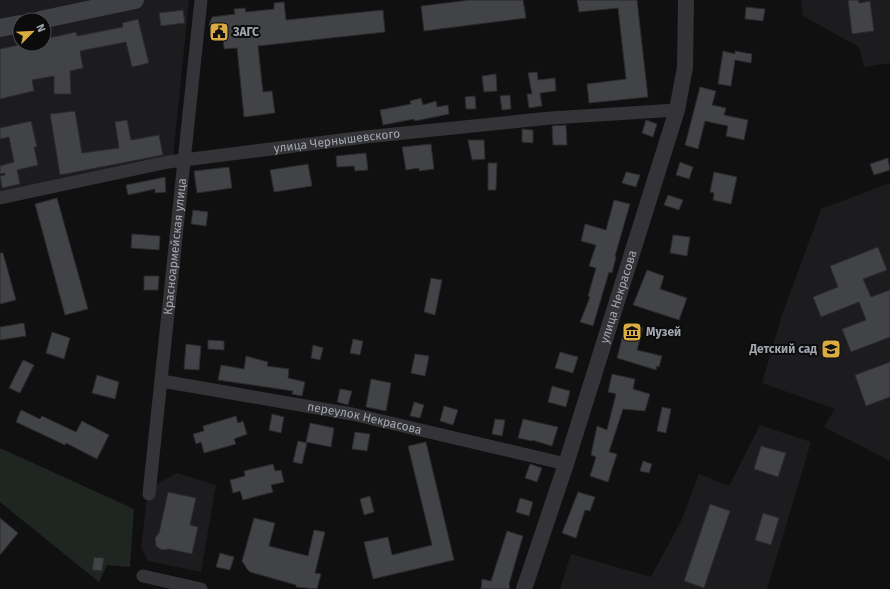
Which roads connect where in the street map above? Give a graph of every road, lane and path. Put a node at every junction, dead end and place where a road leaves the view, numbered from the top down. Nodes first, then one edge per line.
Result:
1 (135, 0) edge
2 (201, 0) edge
3 (686, 0) edge
4 (52, 17) edge
5 (12, 26) edge
6 (0, 28) edge
7 (677, 110) junction
8 (183, 160) junction
9 (0, 198) edge
10 (162, 381) junction
11 (566, 464) junction
12 (149, 494) dead end
13 (142, 576) dead end
14 (201, 589) edge
15 (524, 589) edge

1 - 4 main road
2 - 8 street, Красноармейская улица
3 - 7 street, улица Некрасова
5 - 6 main road
7 - 8 street, улица Чернышевского
7 - 11 street, улица Некрасова
8 - 9 street, улица Чернышевского
8 - 10 street, Красноармейская улица
10 - 11 street, переулок Некрасова
10 - 12 street, Красноармейская улица
11 - 15 street, улица Некрасова
13 - 14 street

